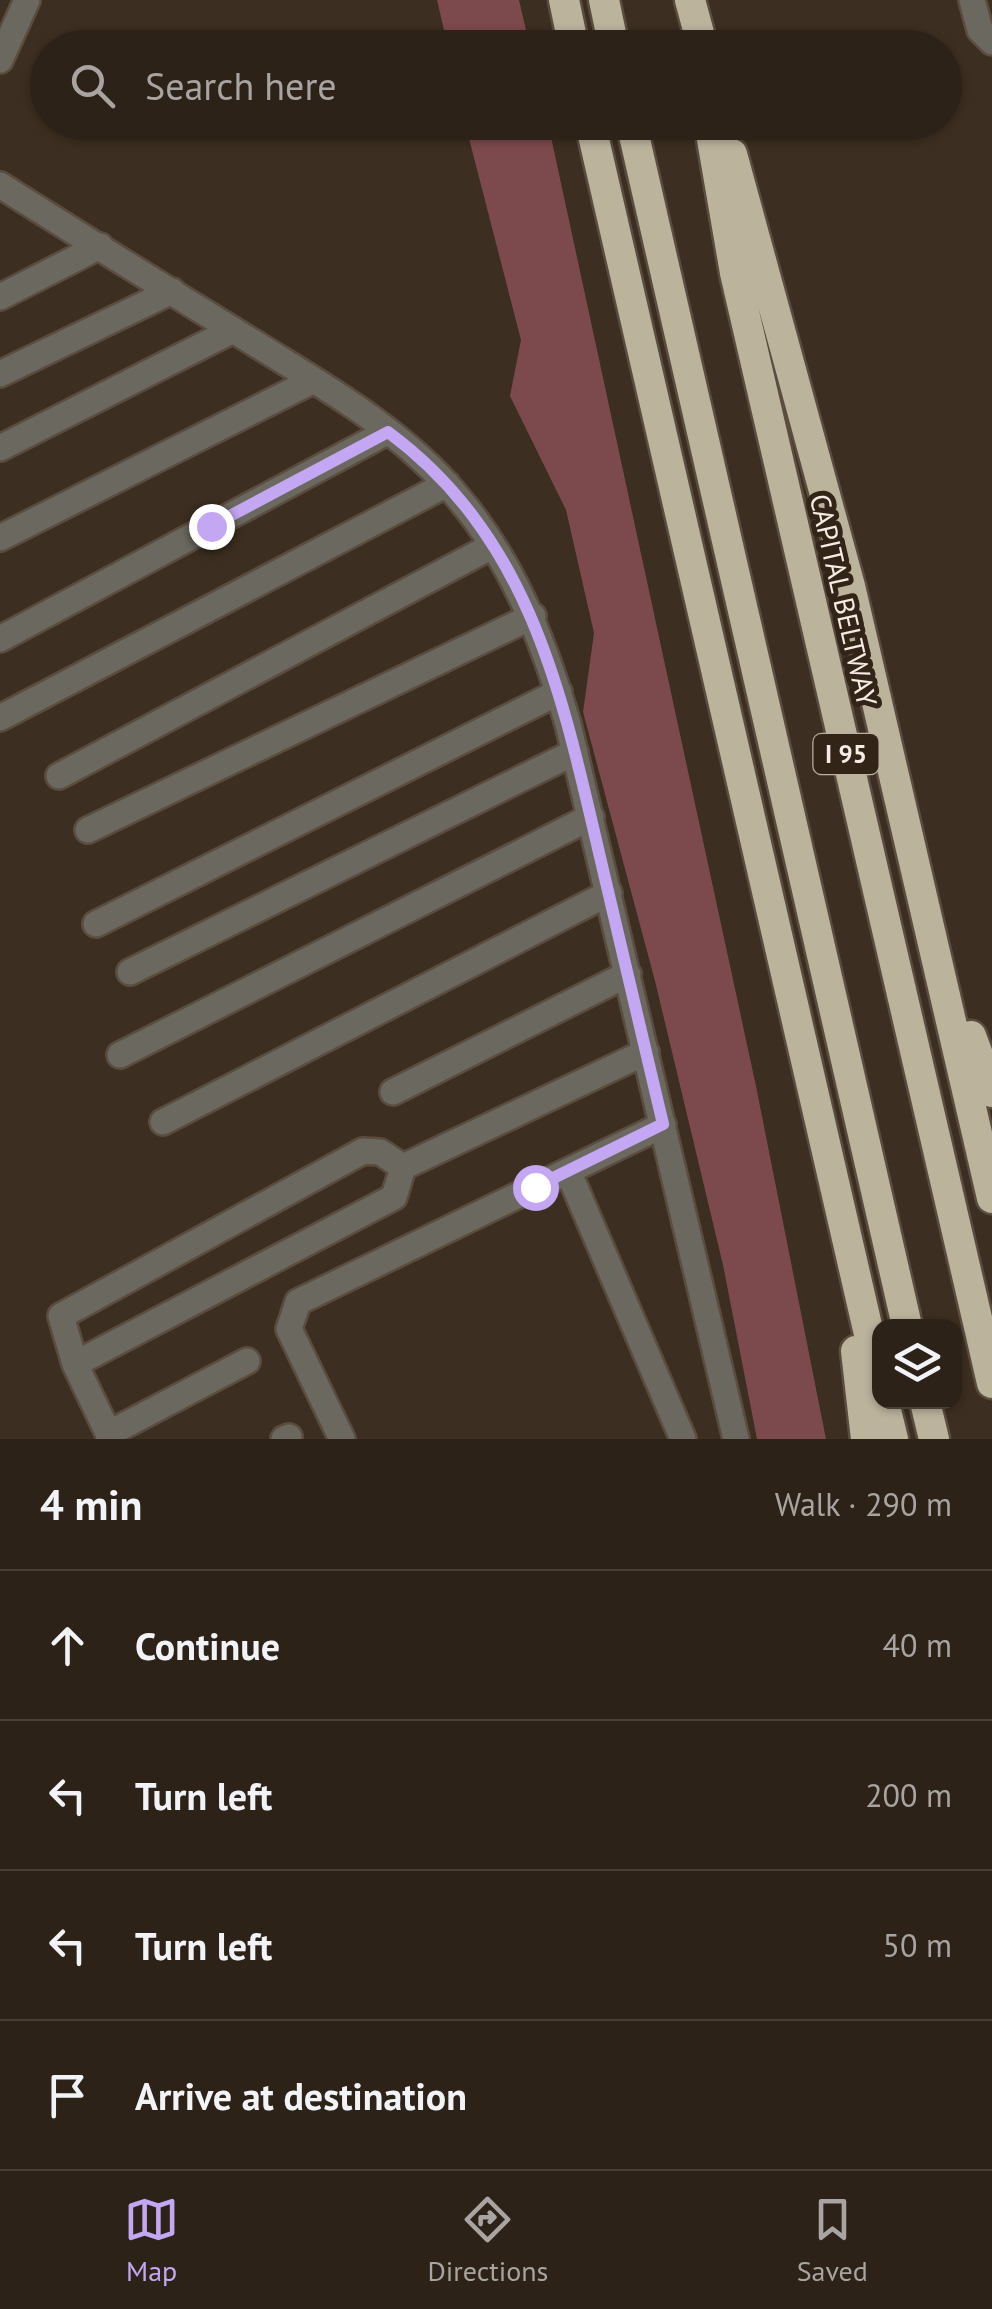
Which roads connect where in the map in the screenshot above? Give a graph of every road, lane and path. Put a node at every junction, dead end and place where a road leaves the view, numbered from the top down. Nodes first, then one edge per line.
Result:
1 (27, 0) edge
2 (564, 0) edge
3 (604, 0) edge
4 (689, 0) edge
5 (972, 0) edge
6 (570, 30) edge
7 (610, 30) edge
8 (696, 30) edge
9 (992, 42) edge
10 (0, 60) edge
11 (594, 140) edge
12 (635, 140) edge
13 (712, 140) edge
14 (728, 140) edge
15 (0, 186) edge
16 (100, 246) junction
17 (172, 291) junction
18 (0, 297) edge
19 (234, 330) junction
20 (0, 374) edge
21 (314, 380) junction
22 (388, 432) junction
23 (0, 448) edge
24 (446, 484) junction
25 (0, 538) edge
26 (492, 546) junction
27 (533, 616) junction
28 (0, 639) edge
29 (559, 692) junction
30 (0, 718) edge
31 (575, 752) junction
32 (60, 776) dead end
33 (590, 817) junction
34 (88, 830) dead end
35 (608, 893) junction
36 (928, 921) junction
37 (96, 924) dead end
38 (130, 972) dead end
39 (628, 974) junction
40 (646, 1052) junction
41 (120, 1055) dead end
42 (393, 1092) dead end
43 (992, 1092) edge
44 (163, 1122) dead end
45 (663, 1124) junction
46 (403, 1167) junction
47 (568, 1171) junction
48 (992, 1198) edge
49 (841, 1214) junction
50 (906, 1319) edge
51 (872, 1348) edge
52 (247, 1362) dead end
53 (74, 1364) junction
54 (992, 1383) edge
55 (886, 1409) edge
56 (927, 1409) edge
57 (109, 1437) edge
58 (733, 1438) edge
59 (342, 1439) edge
60 (683, 1439) edge
61 (866, 1439) edge
62 (893, 1439) edge
63 (934, 1439) edge

1 - 10 street
2 - 6 highway
3 - 7 highway
4 - 8 highway
5 - 9 street
11 - 49 highway
12 - 50 highway, I 95
13 - 54 highway, CAPITAL BELTWAY / I 95
14 - 36 highway
15 - 16 street
16 - 17 street
16 - 18 street
17 - 19 street
17 - 20 street
19 - 21 street
19 - 23 street
21 - 22 street
21 - 25 street
22 - 24 street
22 - 28 street
24 - 26 street
24 - 30 street
26 - 27 street
26 - 32 street
27 - 29 street
27 - 34 street
29 - 31 street
29 - 37 street
31 - 33 street
31 - 38 street
33 - 35 street
33 - 41 street
35 - 39 street
35 - 44 street
36 - 43 highway
36 - 48 highway
39 - 40 street
39 - 42 street
40 - 45 street
40 - 46 street
45 - 47 street
45 - 58 street
46 - 53 street
46 - 53 street
47 - 59 street
47 - 60 street
49 - 51 highway
49 - 61 highway
52 - 57 street
53 - 57 street
55 - 62 highway
56 - 63 highway

